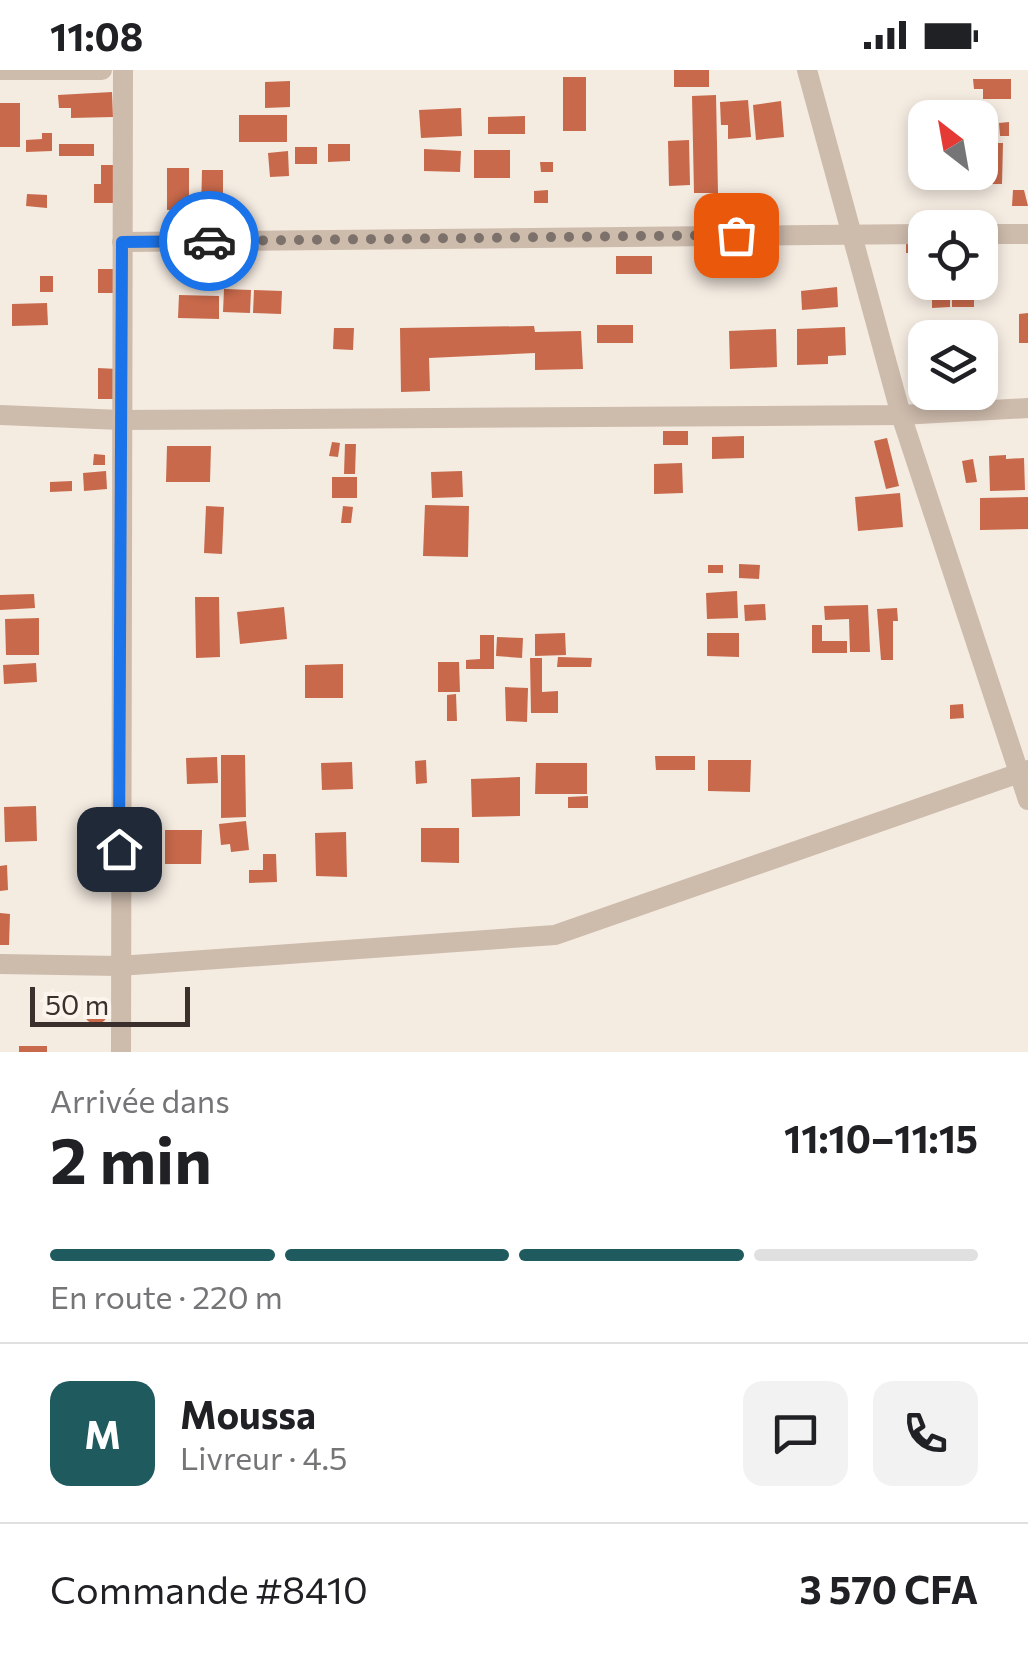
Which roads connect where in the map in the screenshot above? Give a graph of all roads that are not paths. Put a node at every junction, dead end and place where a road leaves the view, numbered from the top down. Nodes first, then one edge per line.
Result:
1 (0, 70) edge
2 (102, 70) edge
3 (123, 70) edge
4 (807, 70) edge
5 (852, 234) junction
6 (908, 234) edge
7 (998, 234) edge
8 (1028, 234) edge
9 (122, 242) junction
10 (1028, 408) edge
11 (0, 415) edge
12 (900, 415) junction
13 (121, 420) junction
14 (1024, 771) edge
15 (1028, 800) edge
16 (0, 964) edge
17 (118, 966) junction
18 (121, 1052) edge

1 - 2 street
3 - 9 street
4 - 5 street
5 - 6 street
5 - 9 street
5 - 12 street
7 - 8 street
9 - 13 street
10 - 12 street
11 - 13 street
12 - 13 street
12 - 14 street
13 - 17 street
14 - 15 street
14 - 17 street
16 - 17 street
17 - 18 street

